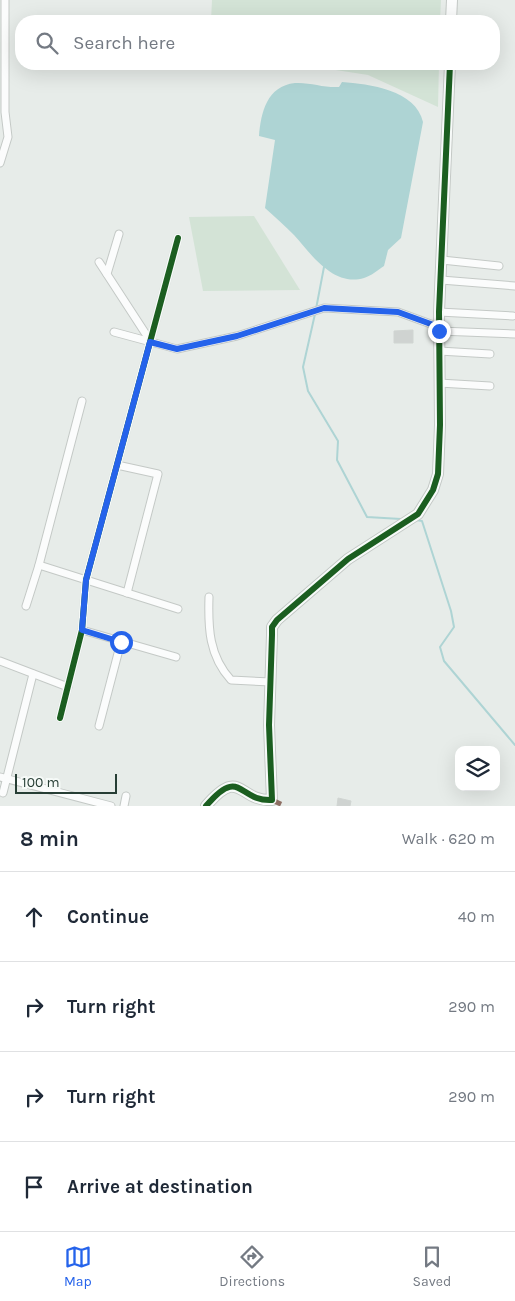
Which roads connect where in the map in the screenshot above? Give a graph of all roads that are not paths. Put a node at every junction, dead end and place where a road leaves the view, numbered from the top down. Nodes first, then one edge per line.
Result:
1 (5, 0) edge
2 (452, 0) edge
3 (451, 15) edge
4 (450, 70) edge
5 (0, 163) edge
6 (119, 234) dead end
7 (178, 238) dead end
8 (442, 260) junction
9 (99, 262) dead end
10 (499, 266) dead end
11 (107, 274) junction
12 (441, 280) junction
13 (515, 286) edge
14 (439, 312) junction
15 (513, 316) dead end
16 (439, 329) junction
17 (114, 332) dead end
18 (515, 334) edge
19 (150, 342) junction
20 (439, 352) junction
21 (490, 354) dead end
22 (439, 382) junction
23 (490, 386) dead end
24 (82, 401) dead end
25 (117, 465) junction
26 (39, 565) junction
27 (86, 580) junction
28 (127, 593) junction
29 (209, 597) dead end
30 (26, 606) dead end
31 (178, 609) dead end
32 (82, 630) junction
33 (121, 642) junction
34 (176, 657) dead end
35 (0, 661) edge
36 (33, 674) junction
37 (271, 682) junction
38 (68, 686) junction
39 (60, 718) dead end
40 (99, 726) dead end
41 (3, 779) edge
42 (3, 793) dead end
43 (126, 796) dead end
44 (111, 806) edge
45 (124, 806) edge
46 (206, 806) edge

1 - 5 street
2 - 3 street
4 - 8 street
6 - 11 street
7 - 19 street
8 - 10 street
8 - 12 street
9 - 11 street
11 - 19 street
12 - 13 street
12 - 14 street
14 - 15 street
14 - 16 street
16 - 18 street
16 - 19 street
16 - 20 street
17 - 19 street
19 - 25 street
20 - 21 street
20 - 22 street
22 - 23 street
22 - 37 street
24 - 26 street
25 - 27 street
25 - 28 street
26 - 27 street
26 - 30 street
27 - 28 street
27 - 32 street
28 - 31 street
29 - 37 street
32 - 33 street
32 - 38 street
33 - 34 street
33 - 40 street
35 - 36 street
36 - 38 street
36 - 41 street
37 - 46 street
38 - 39 street
41 - 42 street
41 - 44 street
43 - 45 street

